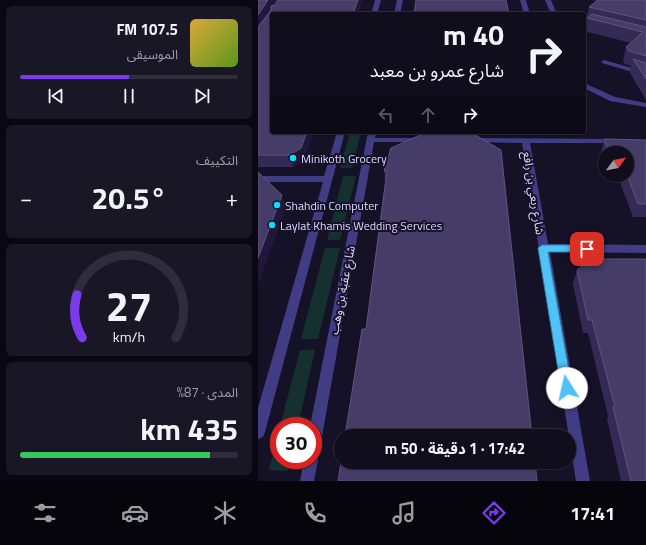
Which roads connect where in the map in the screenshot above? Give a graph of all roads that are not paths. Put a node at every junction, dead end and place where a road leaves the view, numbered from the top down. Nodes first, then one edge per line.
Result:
1 (378, 0) edge
2 (400, 0) edge
3 (523, 0) edge
4 (548, 0) edge
5 (375, 12) edge
6 (397, 12) edge
7 (526, 12) edge
8 (553, 12) edge
9 (604, 62) dead end
10 (646, 74) edge
11 (586, 86) edge
12 (586, 94) edge
13 (646, 105) edge
14 (646, 109) edge
15 (340, 134) edge
16 (559, 134) edge
17 (371, 136) edge
18 (432, 140) edge
19 (463, 140) edge
20 (526, 141) junction
21 (561, 141) junction
22 (623, 141) edge
23 (258, 179) edge
24 (328, 179) junction
25 (542, 248) junction
26 (646, 249) edge
27 (319, 417) edge
28 (258, 432) edge
29 (309, 469) edge
30 (307, 481) edge
31 (583, 481) edge

1 - 5 street
2 - 6 street
3 - 7 street
4 - 8 street
9 - 10 street
11 - 13 street
12 - 14 street
15 - 24 street
16 - 21 street
17 - 18 street
17 - 27 street, شارع عقبة بن وهب
19 - 20 street
20 - 21 street
20 - 25 street, شارع ربعي بن رافع
21 - 22 street
23 - 24 street
24 - 28 street
25 - 26 street
25 - 31 street, شارع ربعي بن رافع
29 - 30 street

